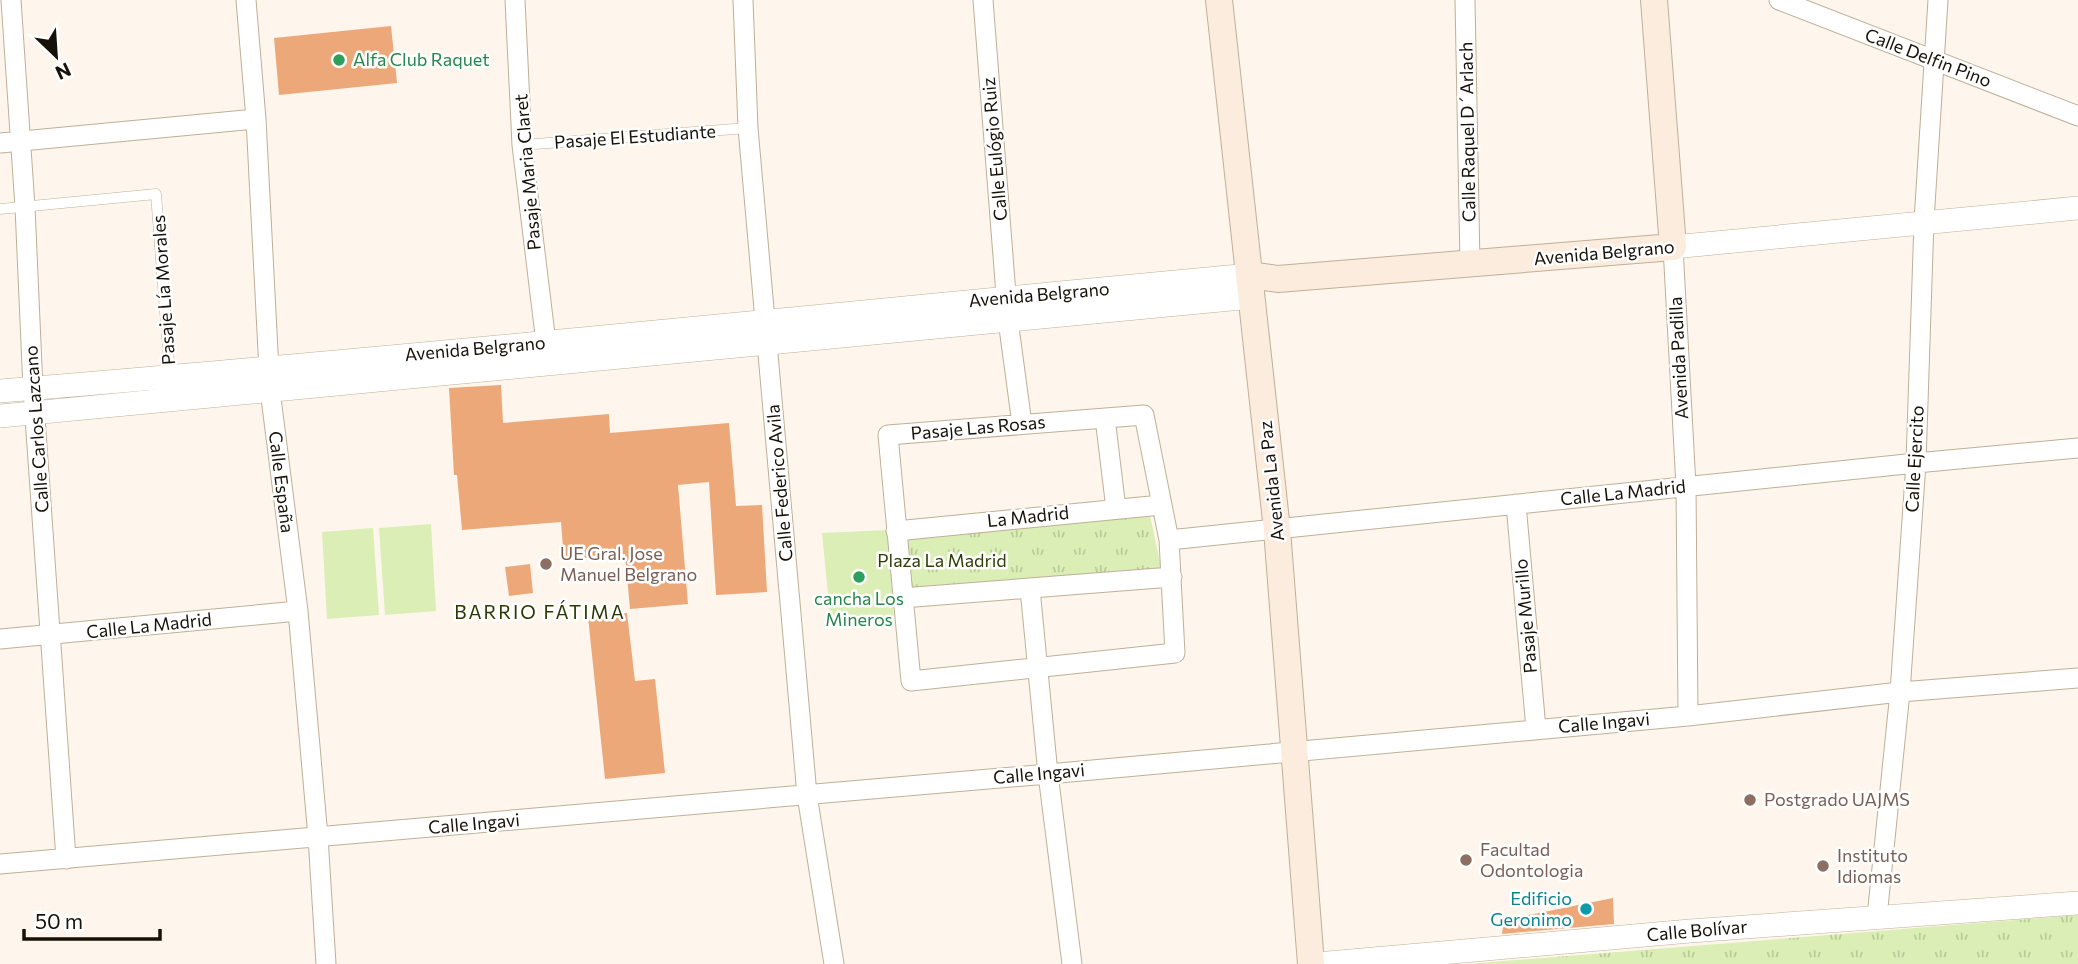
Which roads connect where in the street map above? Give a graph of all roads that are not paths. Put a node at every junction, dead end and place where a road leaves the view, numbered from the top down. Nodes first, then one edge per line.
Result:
1 (11, 0) edge
2 (246, 0) edge
3 (516, 0) edge
4 (743, 0) edge
5 (983, 0) edge
6 (1219, 0) edge
7 (1465, 0) edge
8 (1654, 0) edge
9 (1779, 0) edge
10 (1938, 0) edge
11 (1934, 61) junction
12 (2078, 116) edge
13 (256, 119) junction
14 (748, 128) junction
15 (21, 142) junction
16 (0, 143) edge
17 (522, 145) junction
18 (25, 208) junction
19 (2078, 208) edge
20 (0, 209) edge
21 (1924, 221) junction
22 (1673, 247) junction
23 (1470, 264) junction
24 (1251, 286) junction
25 (1007, 309) junction
26 (766, 331) junction
27 (545, 343) junction
28 (170, 376) junction
29 (269, 379) junction
30 (33, 389) junction
31 (0, 391) edge
32 (35, 412) junction
33 (0, 416) edge
34 (1105, 418) junction
35 (1021, 424) junction
36 (2078, 448) edge
37 (1916, 463) junction
38 (1686, 486) junction
39 (1516, 504) junction
40 (1161, 505) junction
41 (1116, 509) junction
42 (1278, 530) junction
43 (896, 531) junction
44 (1169, 540) junction
45 (1172, 577) junction
46 (1030, 589) junction
47 (902, 598) junction
48 (298, 611) junction
49 (51, 635) junction
50 (0, 639) edge
51 (1037, 667) junction
52 (2078, 678) edge
53 (1900, 692) junction
54 (1688, 716) junction
55 (1536, 729) junction
56 (1296, 750) junction
57 (1048, 774) junction
58 (807, 795) junction
59 (318, 837) junction
60 (66, 859) junction
61 (0, 864) edge
62 (2078, 904) edge
63 (1877, 917) junction
64 (326, 964) edge
65 (834, 964) edge
66 (1072, 964) edge
67 (1311, 964) edge
68 (1317, 964) edge

1 - 15 street, Calle Carlos Lazcano
2 - 13 street, Calle España
3 - 17 street, Pasaje Maria Claret
4 - 14 street, Calle Federico Avila
5 - 25 street, Calle Eulógio Ruiz
6 - 24 main road, Avenida La Paz
7 - 23 street, Calle Raquel D´Arlach
8 - 22 main road, Avenida Padilla
9 - 11 street, Calle Delfin Pino
10 - 11 street, Calle Ejercito
11 - 12 street, Calle Delfin Pino
11 - 21 street, Calle Ejercito
13 - 15 street
13 - 29 street, Calle España
14 - 17 lane, Pasaje El Estudiante
14 - 26 street, Calle Federico Avila
15 - 16 street
15 - 18 street, Calle Carlos Lazcano
17 - 27 street, Pasaje Maria Claret
18 - 20 lane, Pasaje Lía Morales
18 - 28 lane, Pasaje Lía Morales
18 - 30 street, Calle Carlos Lazcano
19 - 21 street, Avenida Belgrano
21 - 22 street, Avenida Belgrano
21 - 37 street, Calle Ejercito
22 - 23 main road, Avenida Belgrano
22 - 38 street, Avenida Padilla
23 - 24 main road, Avenida Belgrano
24 - 25 street, Avenida Belgrano
24 - 42 main road, Avenida La Paz
25 - 26 street, Avenida Belgrano
25 - 35 street, Calle Eulógio Ruiz
26 - 27 street, Avenida Belgrano
26 - 29 street, Avenida Belgrano
26 - 58 street, Calle Federico Avila
27 - 29 street, Avenida Belgrano
28 - 29 street, Avenida Belgrano
28 - 30 street, Avenida Belgrano
29 - 32 street, Avenida Belgrano
29 - 48 street, Calle España
30 - 31 street, Avenida Belgrano
30 - 32 street, Calle Carlos Lazcano
32 - 33 street, Avenida Belgrano
32 - 49 street, Calle Carlos Lazcano
34 - 35 street, Pasaje Las Rosas
34 - 40 street, Pasaje Las Rosas
34 - 41 street
35 - 43 street, Pasaje Las Rosas
36 - 37 street, Calle La Madrid
37 - 38 street, Calle La Madrid
37 - 53 street, Calle Ejercito
38 - 39 street, Calle La Madrid
38 - 54 street, Avenida Padilla
39 - 42 street, Calle La Madrid
39 - 55 street, Pasaje Murillo
40 - 41 street, La Madrid
40 - 44 street, Pasaje Las Rosas
41 - 43 street, La Madrid
42 - 44 street, Calle La Madrid
42 - 56 main road, Avenida La Paz
43 - 47 street, Pasaje Las Rosas
44 - 45 street, Pasaje Las Rosas
45 - 46 street
45 - 51 street, Pasaje Las Rosas
46 - 47 street
46 - 51 street
47 - 51 street, Pasaje Las Rosas
48 - 49 street, Calle La Madrid
48 - 59 street, Calle España
49 - 50 street, Calle La Madrid
49 - 60 street, Calle Carlos Lazcano
51 - 57 street
52 - 53 street, Calle Ingavi
53 - 54 street, Calle Ingavi
53 - 63 street, Calle Ejercito
54 - 55 street, Calle Ingavi
55 - 56 street, Calle Ingavi
56 - 57 street, Calle Ingavi
56 - 67 main road, Avenida La Paz
57 - 58 street, Calle Ingavi
57 - 66 street
58 - 59 street, Calle Ingavi
58 - 65 street, Calle Federico Avila
59 - 60 street, Calle Ingavi
59 - 64 street, Calle España
60 - 61 street, Calle Ingavi
62 - 63 street, Calle Bolívar
63 - 68 street, Calle Bolívar

